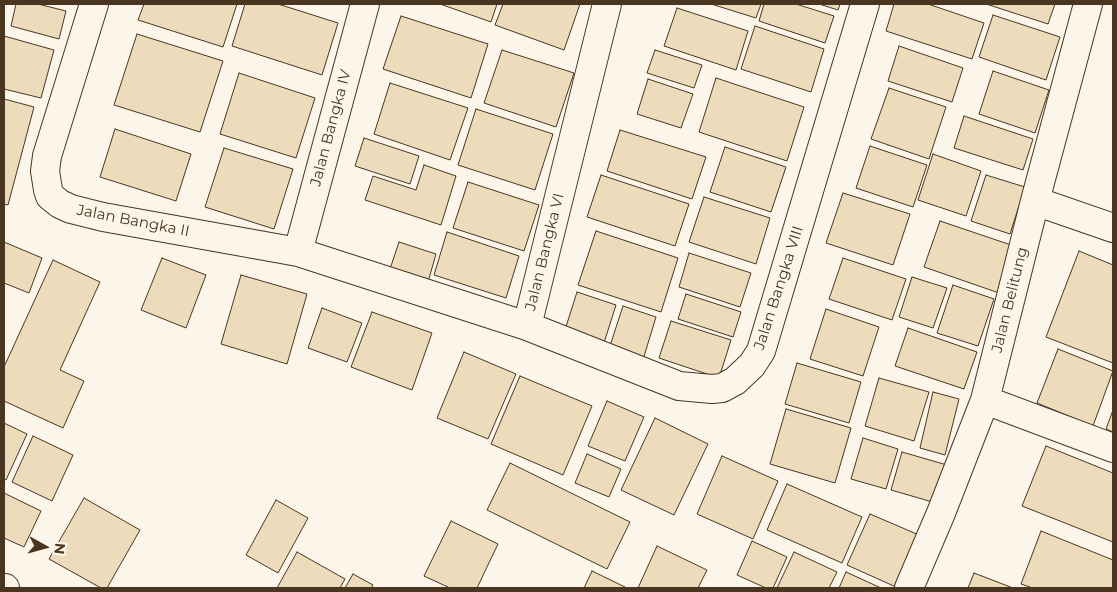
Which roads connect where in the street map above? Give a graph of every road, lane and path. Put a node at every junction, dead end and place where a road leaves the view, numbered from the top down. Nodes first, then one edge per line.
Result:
1 (94, 4) edge
2 (365, 4) edge
3 (607, 4) edge
4 (865, 4) edge
5 (1088, 4) edge
6 (1035, 201) junction
7 (1113, 228) edge
8 (298, 252) junction
9 (526, 326) junction
10 (985, 400) junction
11 (1113, 448) edge
12 (909, 588) edge

1 - 8 street, Jalan Bangka II
2 - 8 street, Jalan Bangka IV
3 - 9 street, Jalan Bangka VI
4 - 9 street, Jalan Bangka VIII
5 - 6 street, Jalan Belitung
6 - 7 street
6 - 10 street, Jalan Belitung
8 - 9 street, Jalan Bangka VI
10 - 11 street
10 - 12 street, Jalan Belitung

